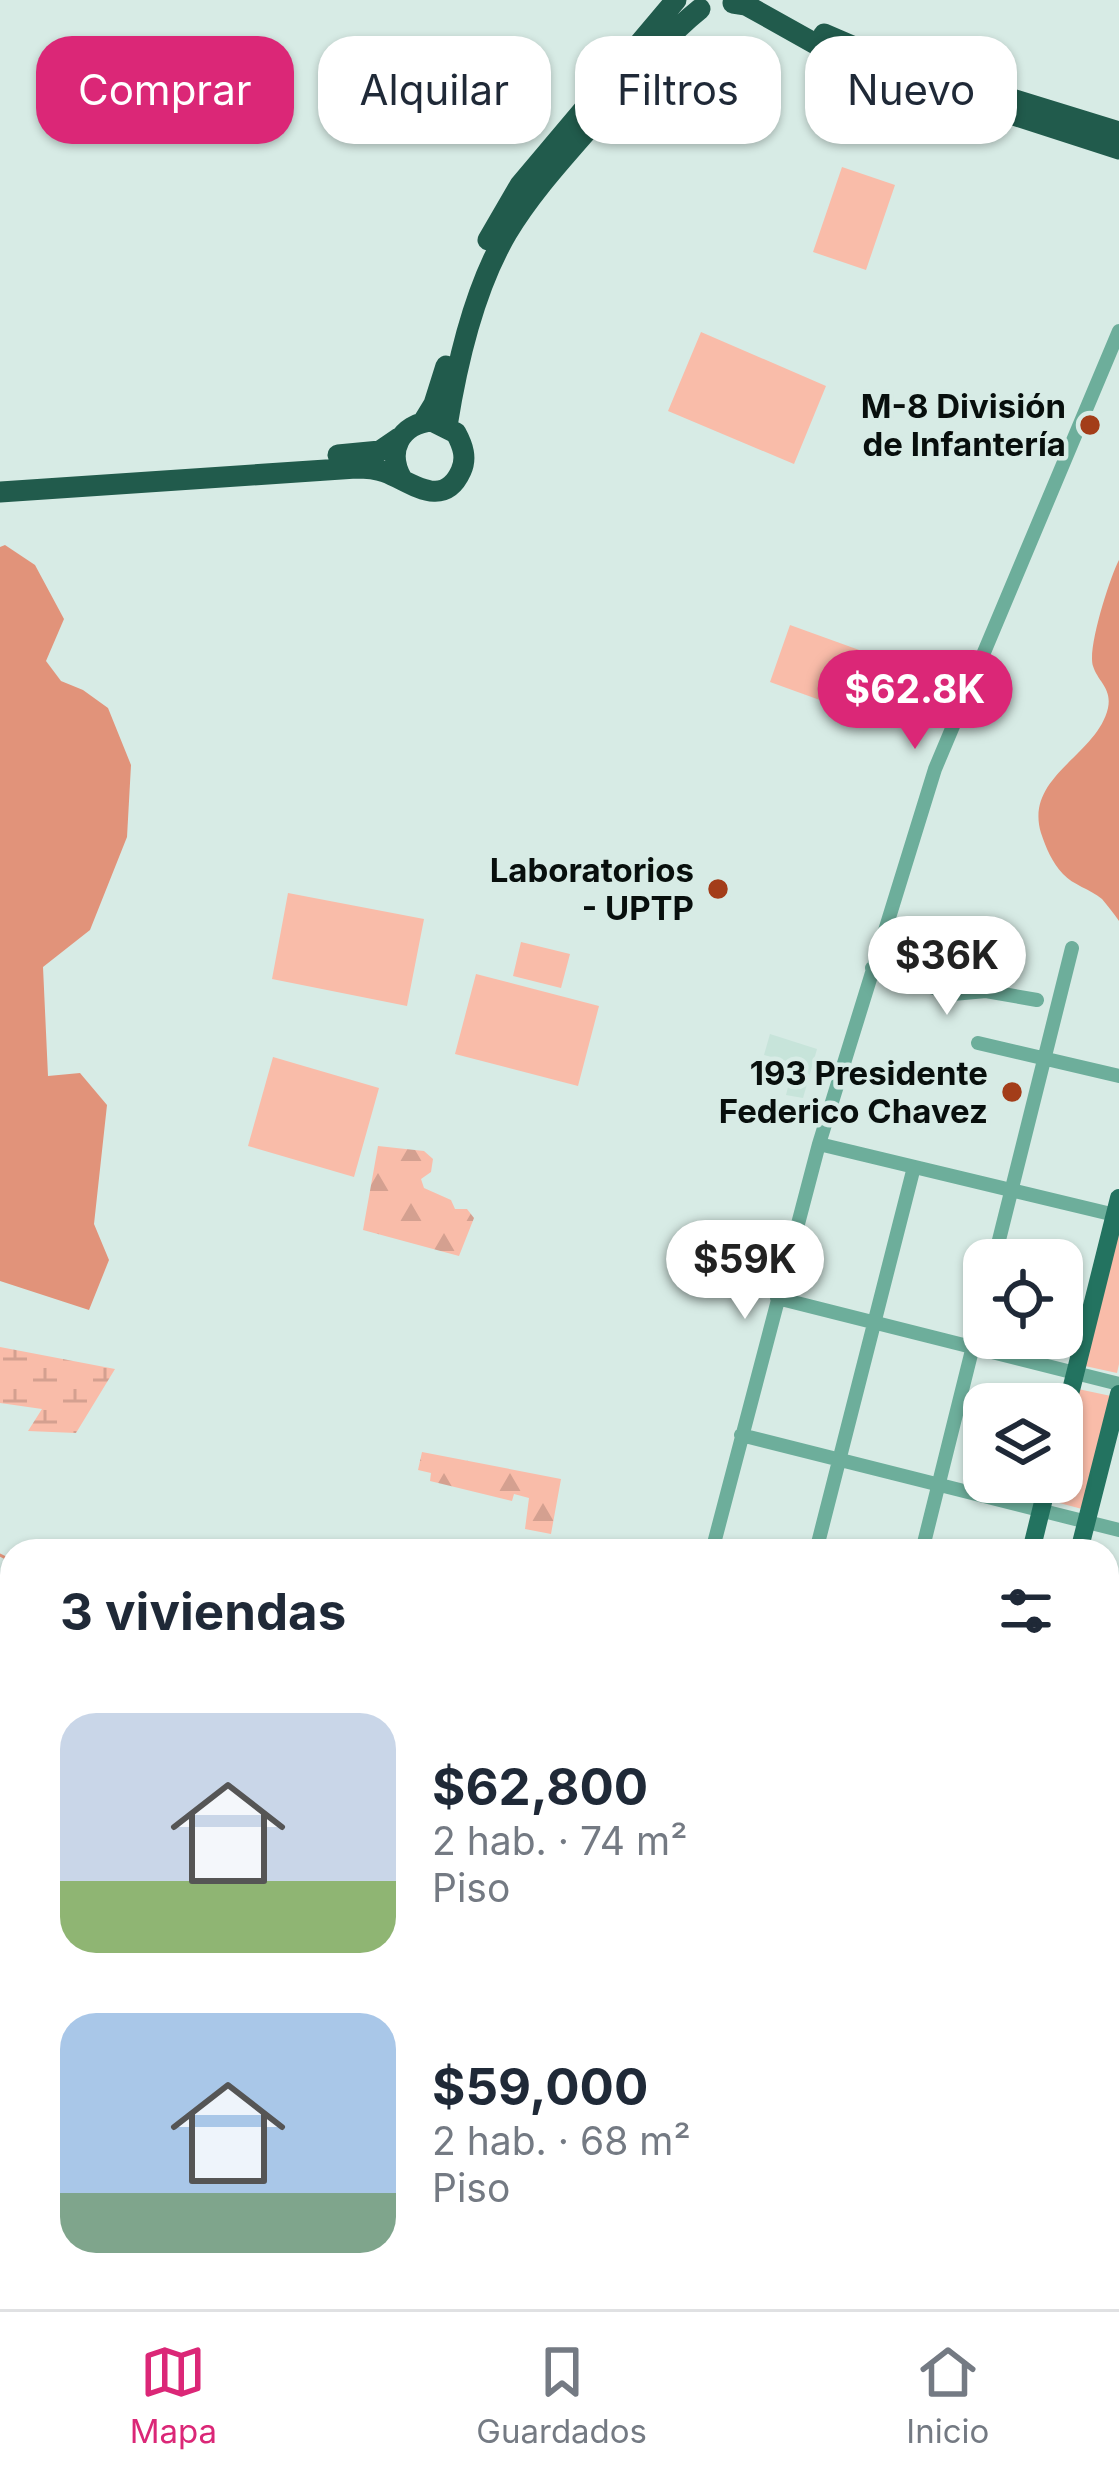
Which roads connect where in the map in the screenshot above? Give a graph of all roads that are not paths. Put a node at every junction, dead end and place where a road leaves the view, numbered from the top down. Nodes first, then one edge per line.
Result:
1 (676, 0) edge
2 (765, 0) edge
3 (734, 2) edge
4 (693, 4) edge
5 (1119, 132) edge
6 (1119, 149) edge
7 (1119, 331) edge
8 (423, 422) junction
9 (447, 426) junction
10 (399, 438) junction
11 (0, 478) edge
12 (402, 479) junction
13 (0, 492) edge
14 (1072, 948) dead end
15 (872, 968) junction
16 (1037, 1000) dead end
17 (977, 1043) dead end
18 (1045, 1058) junction
19 (1119, 1076) edge
20 (819, 1144) junction
21 (914, 1167) junction
22 (1012, 1190) junction
23 (1118, 1210) edge
24 (999, 1239) edge
25 (776, 1298) junction
26 (874, 1323) junction
27 (963, 1345) edge
28 (970, 1359) edge
29 (1018, 1359) edge
30 (1075, 1373) junction
31 (1073, 1383) edge
32 (1119, 1384) edge
33 (1119, 1394) edge
34 (741, 1435) junction
35 (839, 1461) junction
36 (938, 1486) junction
37 (1043, 1503) edge
38 (1041, 1511) junction
39 (1087, 1522) junction
40 (1119, 1530) edge
41 (715, 1539) edge
42 (819, 1539) edge
43 (925, 1539) edge
44 (1034, 1539) edge
45 (1082, 1539) edge

1 - 8 highway
2 - 5 highway
3 - 4 highway
3 - 6 highway
4 - 9 highway
7 - 15 street
8 - 9 highway
8 - 10 highway
9 - 12 highway
10 - 11 highway
10 - 12 highway
12 - 13 highway
14 - 18 street
15 - 16 street
15 - 20 street
17 - 18 street
18 - 19 street
18 - 22 street
20 - 21 street
20 - 25 street
21 - 22 street
21 - 26 street
22 - 23 street
22 - 24 street
23 - 30 main road
25 - 26 street
25 - 34 street
26 - 27 street
26 - 35 street
28 - 36 street
29 - 30 street
30 - 31 main road
30 - 32 street
33 - 39 main road
34 - 35 street
34 - 41 street
35 - 36 street
35 - 42 street
36 - 38 street
36 - 43 street
37 - 38 main road
38 - 39 street
38 - 44 main road
39 - 40 street
39 - 45 main road

